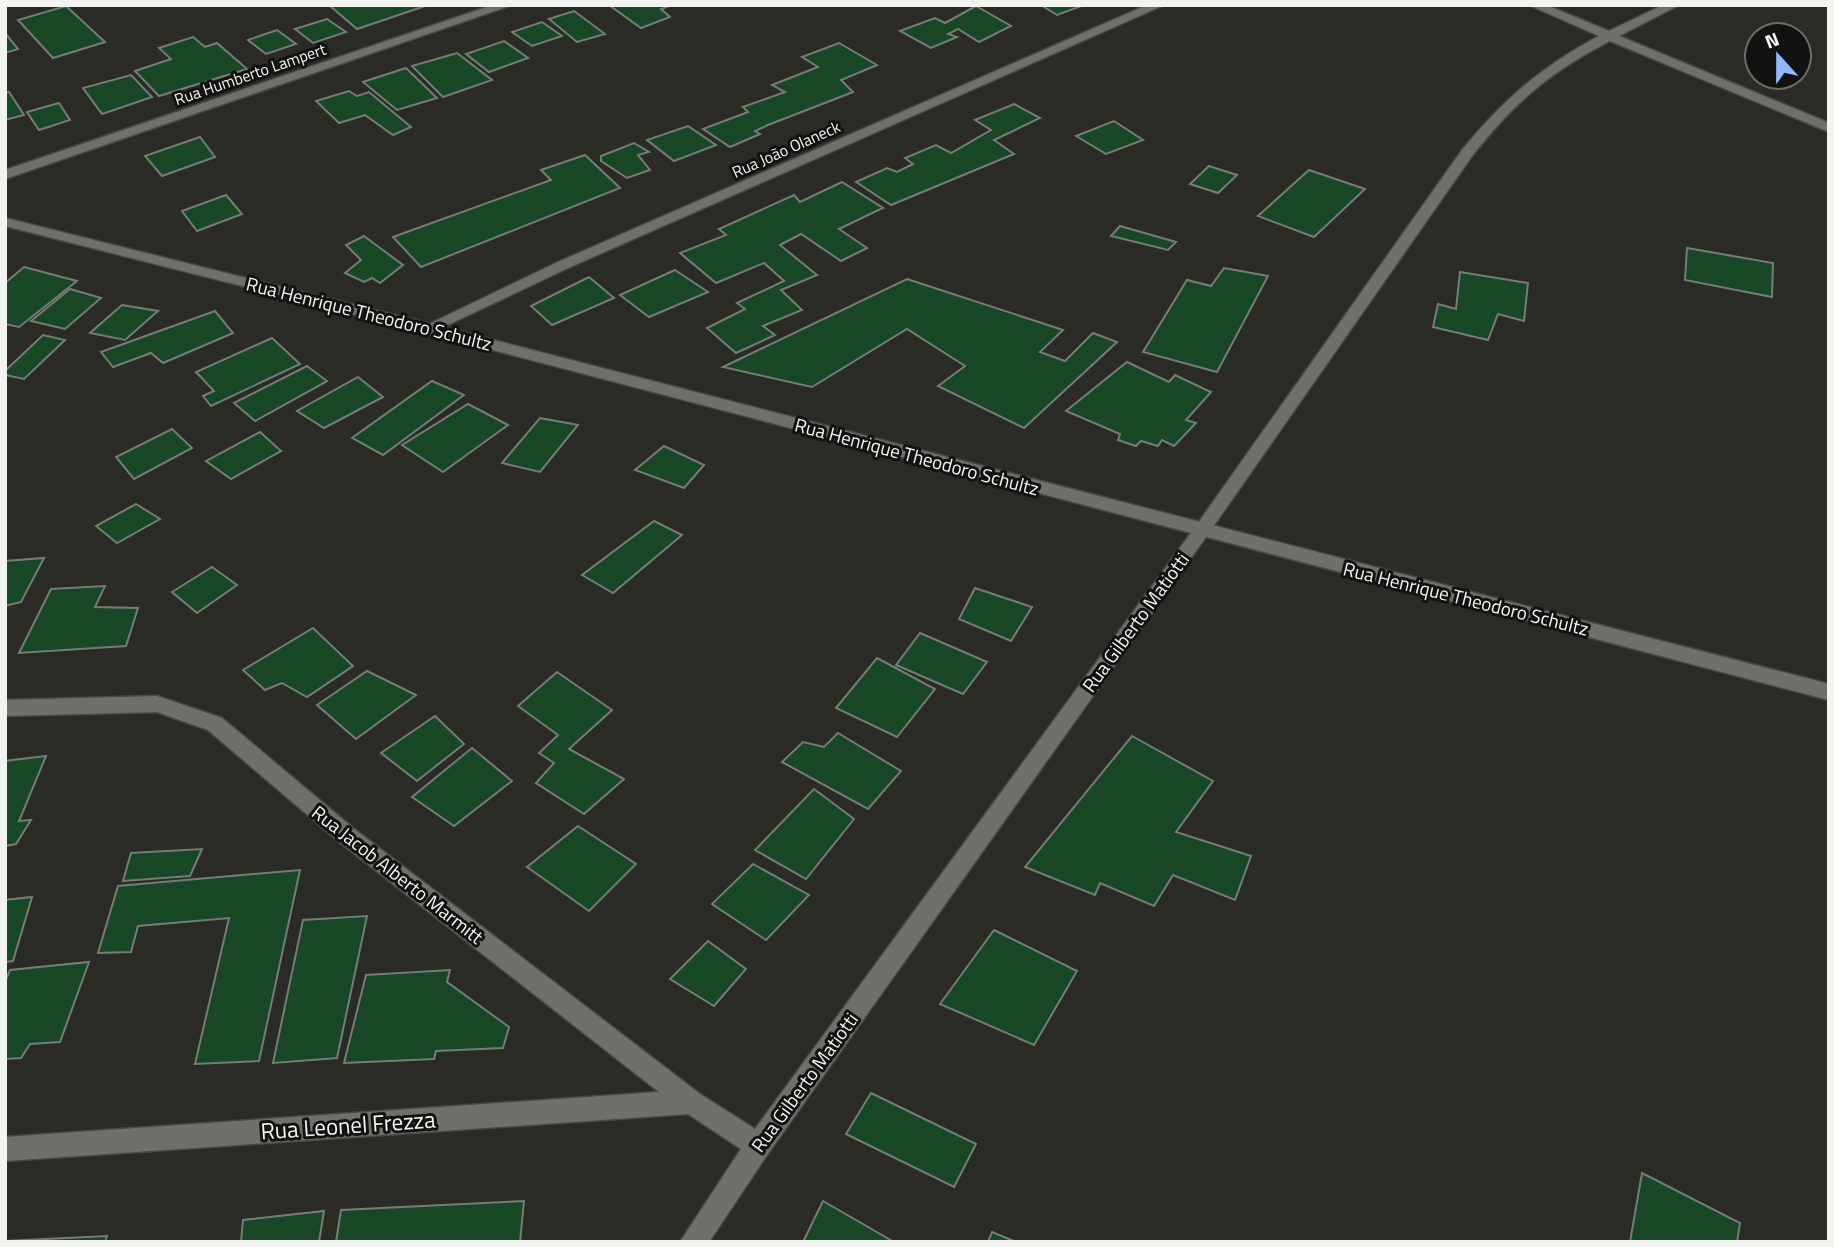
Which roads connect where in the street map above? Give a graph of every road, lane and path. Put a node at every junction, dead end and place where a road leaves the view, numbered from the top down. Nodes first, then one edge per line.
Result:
1 (506, 5) edge
2 (1158, 5) edge
3 (1535, 5) edge
4 (1673, 5) edge
5 (1609, 36) junction
6 (1829, 128) edge
7 (5, 175) edge
8 (5, 222) edge
9 (429, 328) junction
10 (1202, 530) junction
11 (1829, 692) edge
12 (5, 708) edge
13 (691, 1102) junction
14 (758, 1146) junction
15 (5, 1149) edge
16 (693, 1242) edge

1 - 7 street, Rua Humberto Lampert
2 - 9 street, Rua João Olaneck
3 - 5 street
4 - 5 street, Rua Gilberto Matiotti
5 - 6 street
5 - 10 street, Rua Gilberto Matiotti
8 - 9 street, Rua Henrique Theodoro Schultz
9 - 10 street, Rua Henrique Theodoro Schultz
10 - 11 street, Rua Henrique Theodoro Schultz
10 - 14 street, Rua Gilberto Matiotti
12 - 13 street, Rua Jacob Alberto Marmitt
13 - 14 street, Rua Jacob Alberto Marmitt
13 - 15 street, Rua Leonel Frezza
14 - 16 street, Rua Gilberto Matiotti

